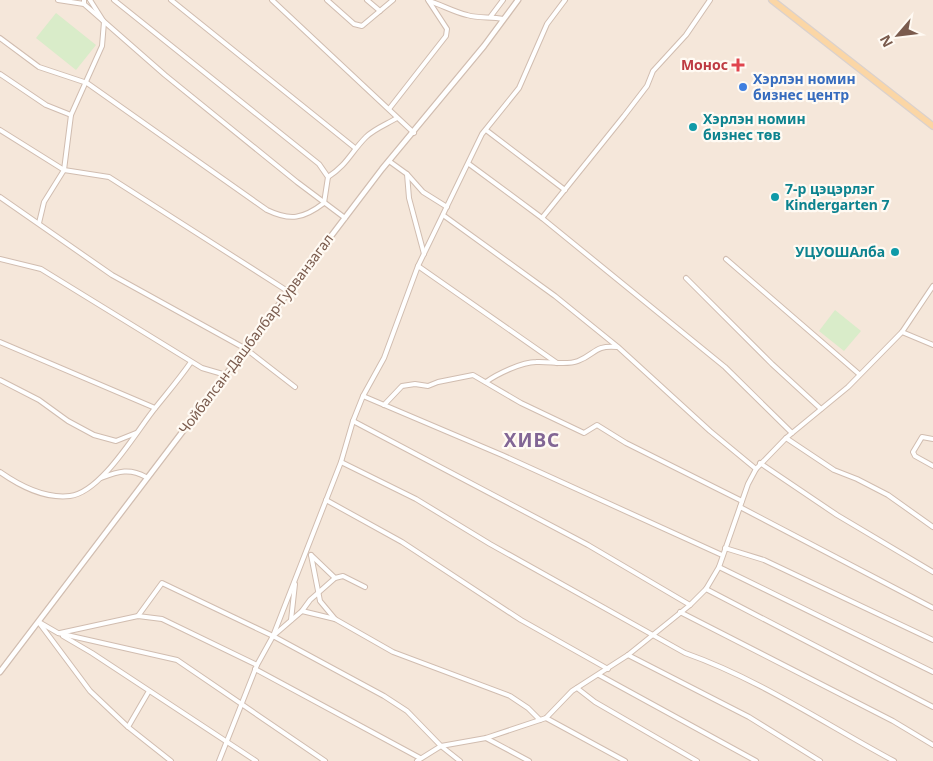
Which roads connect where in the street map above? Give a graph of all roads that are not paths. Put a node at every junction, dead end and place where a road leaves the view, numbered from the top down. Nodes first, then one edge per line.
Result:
1 (58, 0) edge
2 (90, 0) edge
3 (114, 0) edge
4 (171, 0) edge
5 (272, 0) edge
6 (327, 0) edge
7 (367, 0) edge
8 (393, 0) edge
9 (428, 0) edge
10 (503, 0) edge
11 (518, 0) edge
12 (565, 0) edge
13 (710, 0) edge
14 (772, 0) edge
15 (84, 2) edge
16 (380, 11) junction
17 (491, 16) junction
18 (503, 19) junction
19 (104, 22) junction
20 (0, 38) edge
21 (0, 74) edge
22 (87, 83) junction
23 (389, 110) junction
24 (71, 115) junction
25 (397, 118) junction
26 (933, 126) edge
27 (0, 130) edge
28 (486, 130) junction
29 (414, 133) junction
30 (355, 148) junction
31 (389, 161) junction
32 (469, 164) junction
33 (64, 170) junction
34 (407, 174) junction
35 (328, 177) junction
36 (565, 190) junction
37 (0, 197) edge
38 (324, 203) junction
39 (447, 207) junction
40 (443, 215) junction
41 (345, 218) junction
42 (542, 218) junction
43 (39, 223) junction
44 (424, 254) junction
45 (0, 259) edge
46 (726, 259) dead end
47 (418, 266) junction
48 (686, 278) dead end
49 (933, 286) edge
50 (289, 292) junction
51 (902, 332) junction
52 (0, 342) edge
53 (933, 345) edge
54 (618, 347) junction
55 (246, 349) junction
56 (191, 362) junction
57 (557, 364) junction
58 (859, 374) junction
59 (226, 375) junction
60 (0, 380) edge
61 (486, 382) junction
62 (295, 387) dead end
63 (363, 396) junction
64 (384, 405) junction
65 (155, 408) junction
66 (821, 410) junction
67 (353, 421) junction
68 (138, 432) junction
69 (792, 433) junction
70 (786, 438) junction
71 (933, 439) edge
72 (341, 462) junction
73 (760, 463) junction
74 (933, 466) edge
75 (756, 469) junction
76 (0, 472) edge
77 (146, 477) junction
78 (99, 479) junction
79 (326, 500) junction
80 (742, 501) junction
81 (740, 507) junction
82 (933, 527) edge
83 (725, 548) junction
84 (306, 550) junction
85 (311, 555) junction
86 (722, 555) junction
87 (719, 567) junction
88 (933, 572) edge
89 (335, 578) junction
90 (295, 580) junction
91 (365, 587) dead end
92 (706, 589) junction
93 (317, 593) junction
94 (690, 605) junction
95 (933, 608) edge
96 (302, 611) junction
97 (680, 612) junction
98 (138, 616) junction
99 (335, 619) junction
100 (291, 620) junction
101 (39, 622) junction
102 (58, 634) junction
103 (654, 635) junction
104 (273, 636) junction
105 (933, 640) edge
106 (628, 656) junction
107 (256, 667) junction
108 (608, 669) junction
109 (0, 672) edge
110 (933, 672) edge
111 (599, 674) junction
112 (577, 688) junction
113 (149, 691) junction
114 (241, 704) junction
115 (933, 707) edge
116 (546, 718) junction
117 (540, 720) junction
118 (128, 727) junction
119 (486, 738) junction
120 (227, 740) junction
121 (933, 745) edge
122 (441, 746) junction
123 (418, 760) edge
124 (171, 761) edge
125 (220, 761) edge
126 (256, 761) edge
127 (325, 761) edge
128 (460, 761) edge
129 (529, 761) edge
130 (625, 761) edge
131 (697, 761) edge
132 (756, 761) edge
133 (820, 761) edge
134 (894, 761) edge

1 - 15 street
2 - 19 street
3 - 35 street
4 - 30 street
5 - 23 street
6 - 16 street
7 - 16 street
8 - 16 street
9 - 17 street
9 - 23 street
10 - 17 street
11 - 18 street, Чойбалсан-Дашбалбар-Гурванзагал
12 - 28 street
13 - 36 street
14 - 26 main road
15 - 19 street
17 - 18 street
18 - 29 street, Чойбалсан-Дашбалбар-Гурванзагал
19 - 22 street
19 - 38 street
20 - 22 street
21 - 24 street
22 - 24 street
22 - 38 street
23 - 25 street
24 - 33 street
25 - 29 street
25 - 30 street
27 - 33 street
28 - 32 street
28 - 36 street
29 - 31 street, Чойбалсан-Дашбалбар-Гурванзагал
30 - 35 street
31 - 34 street
31 - 41 street, Чойбалсан-Дашбалбар-Гурванзагал
32 - 39 street
32 - 42 street
33 - 43 street
33 - 50 street
34 - 39 street
34 - 44 street
35 - 38 street
36 - 42 street
37 - 43 street
38 - 41 street
39 - 40 street
40 - 44 street
40 - 54 street
41 - 50 street, Чойбалсан-Дашбалбар-Гурванзагал
42 - 69 street
43 - 55 street
44 - 47 street
45 - 56 street
46 - 58 street
47 - 57 street
47 - 63 street
48 - 66 street
49 - 51 street
50 - 55 street, Чойбалсан-Дашбалбар-Гурванзагал
51 - 53 street
51 - 58 street
52 - 65 street
54 - 57 street
54 - 75 street
55 - 59 street, Чойбалсан-Дашбалбар-Гурванзагал
55 - 62 street
56 - 59 street
56 - 65 street
57 - 61 street
58 - 66 street
59 - 77 street, Чойбалсан-Дашбалбар-Гурванзагал
60 - 68 street
61 - 64 street
61 - 80 street
63 - 64 street
63 - 67 street
64 - 86 street
65 - 68 street
66 - 69 street
67 - 72 street
67 - 94 street
68 - 78 street
69 - 70 street
70 - 73 street
70 - 82 street
71 - 74 street
72 - 79 street
72 - 103 street
73 - 75 street
73 - 88 street
75 - 80 street
76 - 78 street
77 - 78 street
77 - 101 street, Чойбалсан-Дашбалбар-Гурванзагал
79 - 84 street
79 - 108 street
80 - 81 street
81 - 83 street
81 - 95 street
83 - 86 street
83 - 105 street
84 - 85 street
84 - 90 street
85 - 89 street
85 - 93 street
86 - 87 street
87 - 92 street
87 - 110 street
89 - 91 street
89 - 93 street
90 - 100 street
90 - 104 street
92 - 94 street
92 - 115 street
93 - 96 street
93 - 99 street
94 - 97 street
96 - 99 street
96 - 100 street
97 - 103 street
97 - 121 street
98 - 102 street
98 - 104 street
98 - 107 street
99 - 117 street
100 - 104 street
101 - 102 street
101 - 109 street, Чойбалсан-Дашбалбар-Гурванзагал
101 - 118 street
102 - 113 street
102 - 114 street
103 - 106 street
103 - 134 street
104 - 107 street
104 - 122 street
106 - 108 street
106 - 133 street
107 - 114 street
107 - 123 street
108 - 111 street
111 - 112 street
111 - 132 street
112 - 116 street
112 - 131 street
113 - 118 street
113 - 120 street
114 - 120 street
114 - 127 street
116 - 117 street
116 - 130 street
117 - 119 street
118 - 124 street
119 - 122 street
119 - 129 street
120 - 125 street
120 - 126 street
122 - 123 street
122 - 128 street

